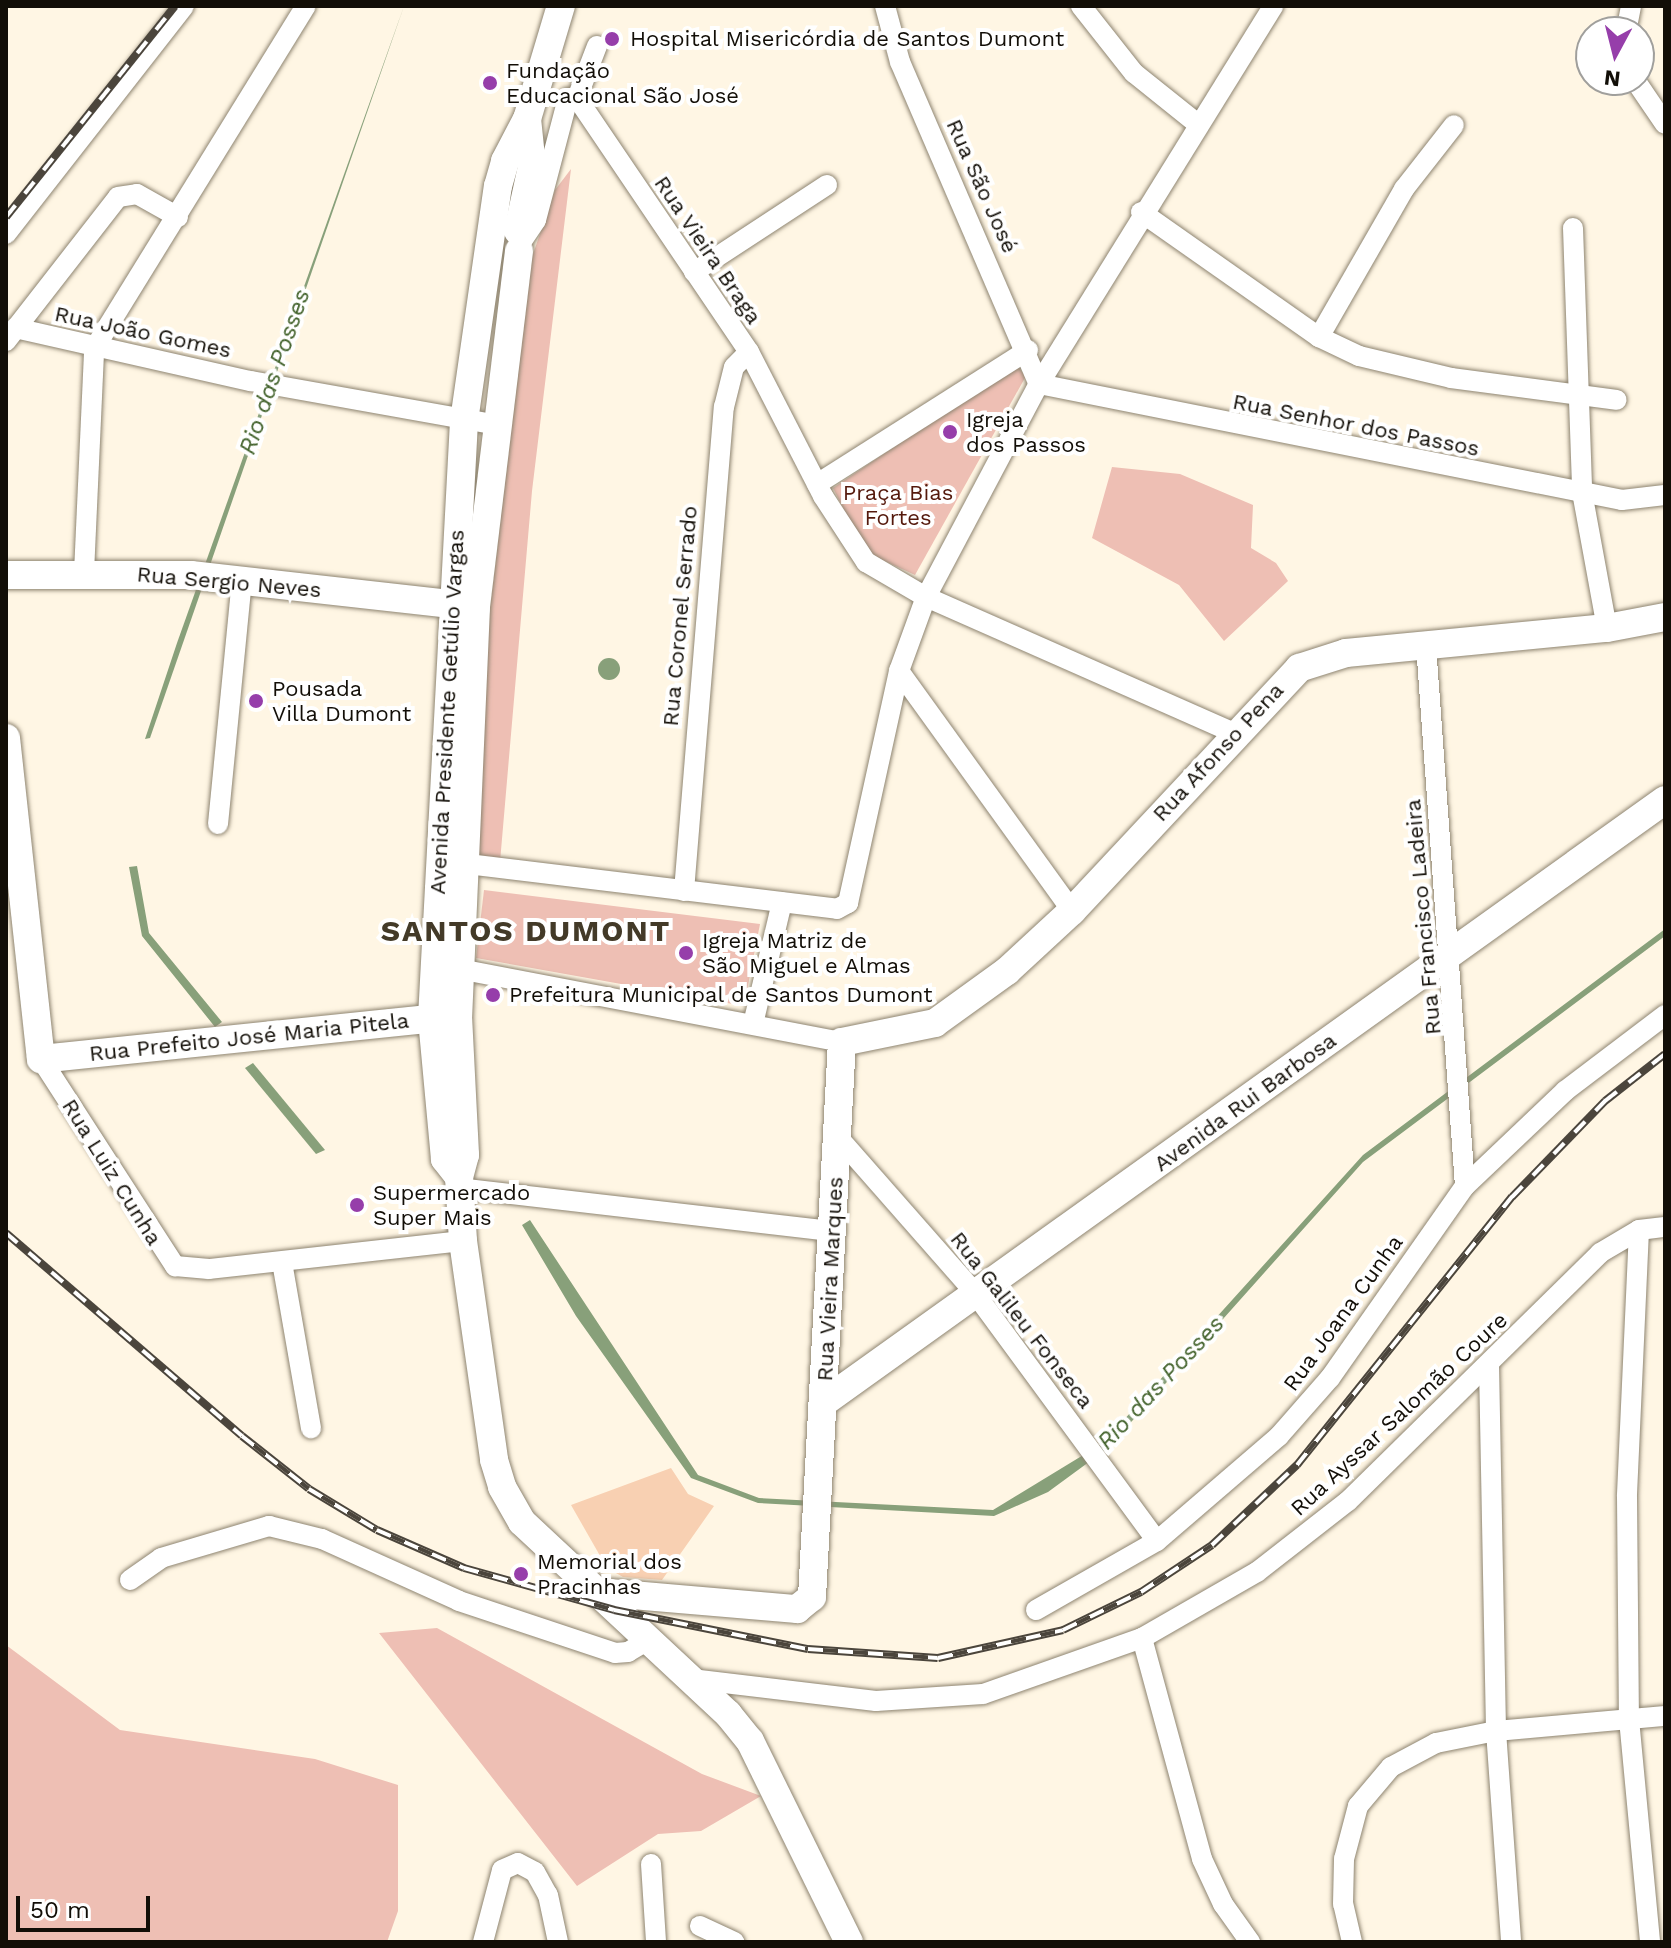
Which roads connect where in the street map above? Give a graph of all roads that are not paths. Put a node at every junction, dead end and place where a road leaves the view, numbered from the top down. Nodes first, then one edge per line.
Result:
1 (184, 6) edge
2 (306, 6) edge
3 (561, 6) edge
4 (885, 6) edge
5 (1081, 6) edge
6 (1273, 6) edge
7 (597, 46) dead end
8 (1646, 96) edge
9 (577, 98) junction
10 (527, 119) junction
11 (1665, 124) edge
12 (1199, 125) junction
13 (1454, 125) dead end
14 (827, 185) dead end
15 (1141, 212) junction
16 (178, 217) junction
17 (1573, 228) dead end
18 (6, 234) edge
19 (488, 238) junction
20 (519, 241) junction
21 (694, 272) junction
22 (11, 334) edge
23 (1319, 337) junction
24 (94, 349) junction
25 (1028, 350) junction
26 (749, 352) junction
27 (1039, 384) junction
28 (1580, 393) junction
29 (1617, 400) dead end
30 (464, 421) junction
31 (497, 425) junction
32 (817, 484) junction
33 (1582, 492) junction
34 (1665, 495) edge
35 (84, 573) junction
36 (6, 575) edge
37 (220, 578) junction
38 (926, 597) junction
39 (451, 604) junction
40 (1665, 617) edge
41 (1607, 628) junction
42 (1426, 645) junction
43 (899, 671) junction
44 (471, 706) junction
45 (1234, 733) junction
46 (6, 738) edge
47 (10, 799) edge
48 (1665, 800) edge
49 (218, 824) dead end
50 (451, 862) junction
51 (684, 891) junction
52 (782, 902) junction
53 (1072, 911) junction
54 (1450, 954) junction
55 (459, 969) junction
56 (1665, 1015) edge
57 (445, 1017) junction
58 (753, 1024) junction
59 (842, 1042) junction
60 (41, 1059) junction
61 (838, 1137) junction
62 (459, 1183) junction
63 (1465, 1186) junction
64 (1665, 1227) edge
65 (1639, 1230) junction
66 (832, 1231) junction
67 (463, 1241) junction
68 (282, 1262) junction
69 (974, 1292) junction
70 (1489, 1365) junction
71 (824, 1402) junction
72 (311, 1429) dead end
73 (1157, 1541) junction
74 (130, 1580) dead end
75 (597, 1592) junction
76 (1036, 1610) dead end
77 (1142, 1638) junction
78 (646, 1641) junction
79 (689, 1679) junction
80 (1665, 1716) edge
81 (1629, 1719) junction
82 (1496, 1731) junction
83 (651, 1864) dead end
84 (700, 1926) dead end
85 (483, 1942) edge
86 (558, 1942) edge
87 (656, 1942) edge
88 (735, 1942) edge
89 (849, 1942) edge
90 (1250, 1942) edge
91 (1352, 1942) edge
92 (1511, 1942) edge
93 (1650, 1942) edge

1 - 18 street
2 - 16 street
3 - 10 main road, Avenida Presidente Getúlio Vargas
4 - 25 street, Rua São José
5 - 12 street
6 - 12 street
7 - 9 street
8 - 11 street
9 - 20 street
9 - 21 street, Rua Vieira Braga
10 - 19 main road, Avenida Presidente Getúlio Vargas
10 - 20 main road, Avenida Presidente Getúlio Vargas
12 - 15 street
13 - 23 street
14 - 21 street
15 - 23 street
15 - 27 street
16 - 22 street
16 - 24 street
17 - 28 street
19 - 20 main road
19 - 30 main road, Avenida Presidente Getúlio Vargas
20 - 31 main road, Avenida Presidente Getúlio Vargas
21 - 26 street, Rua Vieira Braga
22 - 24 street, Rua João Gomes
23 - 28 street
24 - 30 street, Rua João Gomes
24 - 35 street
25 - 27 street, Rua São José
25 - 32 street
26 - 32 street, Rua Vieira Braga
26 - 51 street, Rua Coronel Serrado
27 - 33 street, Rua Senhor dos Passos
27 - 38 street
28 - 29 street
28 - 33 street
30 - 31 street, Rua João Gomes
30 - 39 main road, Avenida Presidente Getúlio Vargas
31 - 44 main road, Avenida Presidente Getúlio Vargas
32 - 38 street
33 - 34 street, Rua Senhor dos Passos
33 - 41 street
35 - 36 main road, Rua Sergio Neves
35 - 37 main road, Rua Sergio Neves
37 - 39 main road, Rua Sergio Neves
37 - 49 street
38 - 43 street
38 - 45 street
39 - 44 main road
39 - 50 main road, Avenida Presidente Getúlio Vargas
40 - 41 main road, Rua Afonso Pena
41 - 42 main road, Rua Afonso Pena
42 - 45 main road, Rua Afonso Pena
42 - 54 street, Rua Francisco Ladeira
43 - 52 street
43 - 53 street
44 - 50 main road, Avenida Presidente Getúlio Vargas
45 - 53 main road, Rua Afonso Pena
46 - 47 main road, Rua Luiz Cunha
47 - 60 main road, Rua Luiz Cunha
48 - 54 main road, Avenida Rui Barbosa
50 - 51 street
50 - 55 main road, Avenida Presidente Getúlio Vargas
50 - 57 main road, Avenida Presidente Getúlio Vargas
51 - 52 street
52 - 58 street
53 - 59 main road, Rua Afonso Pena
54 - 63 street, Rua Francisco Ladeira
54 - 69 main road, Avenida Rui Barbosa
55 - 57 main road, Avenida Presidente Getúlio Vargas
55 - 58 street
56 - 63 street, Rua Joana Cunha
57 - 60 main road, Rua Prefeito José Maria Pitela
57 - 62 main road, Avenida Presidente Getúlio Vargas
58 - 59 street
59 - 61 main road, Rua Vieira Marques
60 - 68 street, Rua Luiz Cunha
61 - 66 main road, Rua Vieira Marques
61 - 69 street, Rua Galileu Fonseca
62 - 66 street
62 - 67 main road, Avenida Presidente Getúlio Vargas
63 - 73 street, Rua Joana Cunha
64 - 65 street, Rua Ayssar Salomão Coure
65 - 70 street, Rua Ayssar Salomão Coure
65 - 81 street
66 - 71 main road, Rua Vieira Marques
67 - 68 street, Rua Luiz Cunha
67 - 75 main road, Avenida Presidente Getúlio Vargas
68 - 72 street
69 - 71 main road, Avenida Rui Barbosa
69 - 73 street, Rua Galileu Fonseca
70 - 77 street, Rua Ayssar Salomão Coure
70 - 82 street
71 - 75 main road, Rua Vieira Marques
73 - 76 street, Rua Joana Cunha
74 - 78 street
75 - 78 main road, Avenida Presidente Getúlio Vargas
77 - 79 street, Rua Ayssar Salomão Coure
77 - 90 street
78 - 79 main road, Avenida Presidente Getúlio Vargas
79 - 89 main road, Avenida Presidente Getúlio Vargas
80 - 81 street
81 - 82 street
81 - 93 street
82 - 91 street
82 - 92 street
83 - 87 street
84 - 88 street
85 - 86 street

